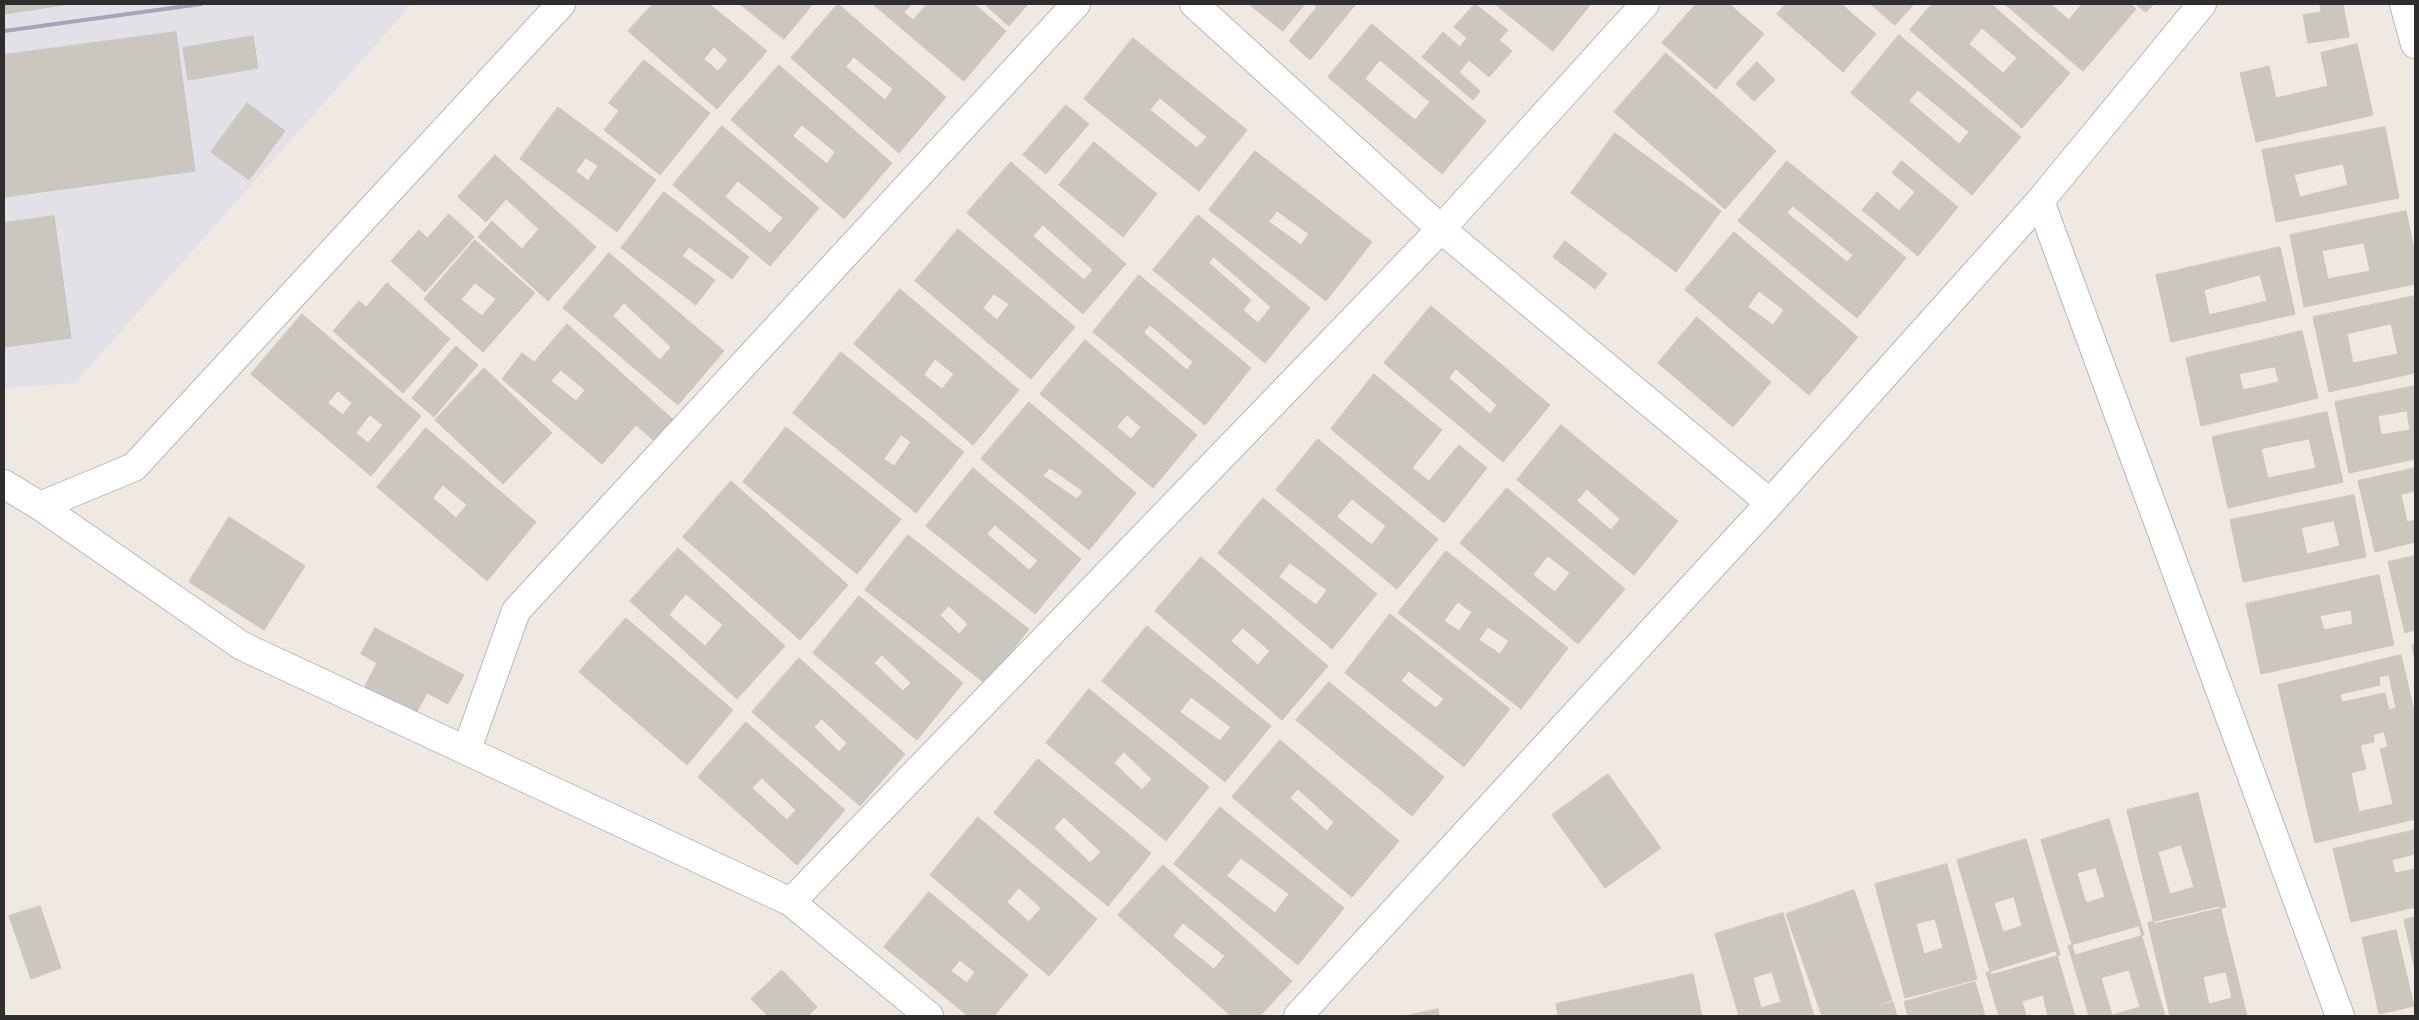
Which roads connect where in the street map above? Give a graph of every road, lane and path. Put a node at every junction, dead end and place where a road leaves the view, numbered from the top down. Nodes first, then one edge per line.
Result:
1 (561, 4) edge
2 (1076, 4) edge
3 (1194, 4) edge
4 (1645, 4) edge
5 (2202, 4) edge
6 (2404, 4) edge
7 (2415, 44) edge
8 (2040, 201) junction
9 (1441, 230) junction
10 (4, 484) edge
11 (1770, 504) junction
12 (40, 506) junction
13 (468, 750) junction
14 (791, 902) junction
15 (929, 1016) edge
16 (1298, 1016) edge
17 (2340, 1016) edge

1 - 12 street
2 - 13 street
3 - 9 street
4 - 9 street
5 - 8 street
6 - 7 street
8 - 11 street
8 - 17 street
9 - 11 street
9 - 14 street
10 - 12 street
11 - 16 street
12 - 13 street
13 - 14 street
14 - 15 street

